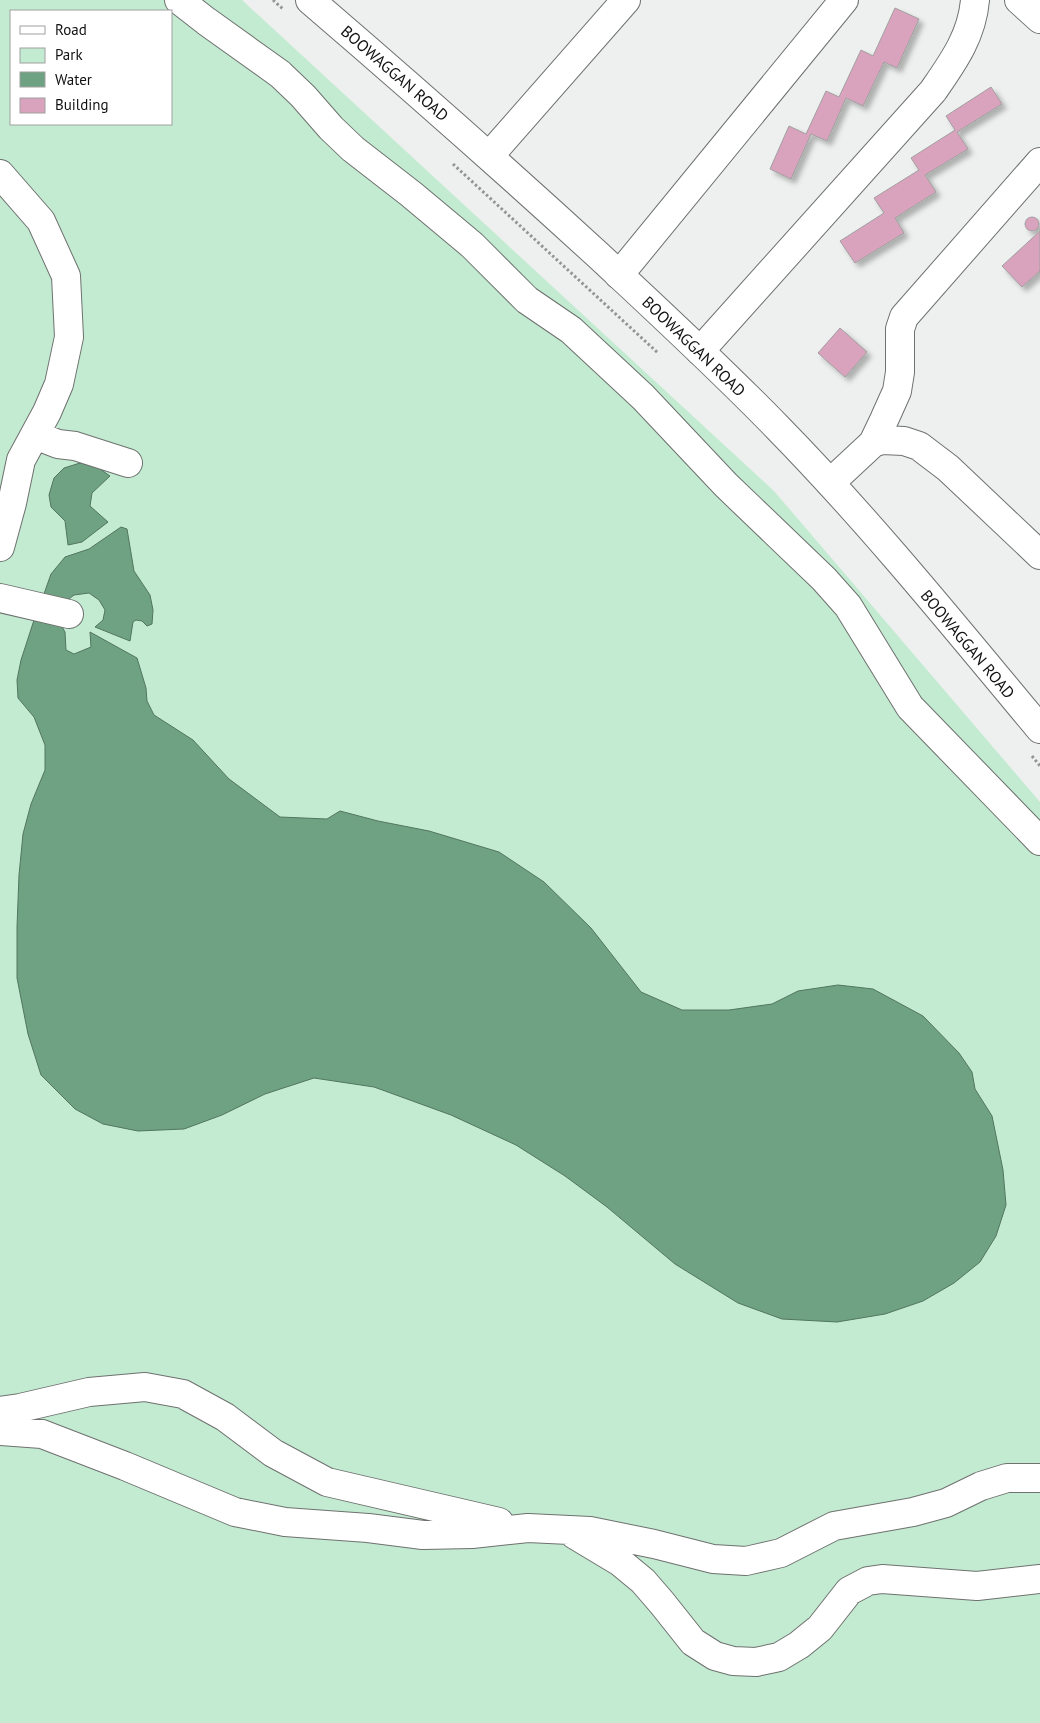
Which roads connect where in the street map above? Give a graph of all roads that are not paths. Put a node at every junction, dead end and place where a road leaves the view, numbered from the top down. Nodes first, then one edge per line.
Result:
1 (180, 0) edge
2 (310, 0) edge
3 (626, 0) edge
4 (844, 0) edge
5 (975, 0) edge
6 (1020, 0) edge
7 (1040, 19) edge
8 (490, 156) junction
9 (1040, 162) edge
10 (0, 174) edge
11 (619, 275) junction
12 (700, 351) junction
13 (35, 435) junction
14 (873, 444) junction
15 (128, 464) dead end
16 (830, 483) junction
17 (0, 547) edge
18 (1040, 555) edge
19 (0, 598) edge
20 (69, 614) dead end
21 (1034, 740) edge
22 (1040, 842) edge
23 (0, 1411) edge
24 (0, 1431) edge
25 (1040, 1478) edge
26 (528, 1528) junction
27 (565, 1530) junction
28 (1040, 1579) edge

1 - 22 main road
2 - 8 main road, BOOWAGGAN ROAD
3 - 8 main road
4 - 11 main road
5 - 12 main road
6 - 7 main road
8 - 11 main road, BOOWAGGAN ROAD
9 - 14 main road
10 - 13 main road
11 - 12 main road, BOOWAGGAN ROAD
12 - 16 main road, BOOWAGGAN ROAD
13 - 15 main road
13 - 17 main road
14 - 16 main road
14 - 18 main road
16 - 21 main road, BOOWAGGAN ROAD
19 - 20 main road
23 - 26 main road
24 - 26 main road
25 - 27 main road
26 - 27 main road
27 - 28 main road

